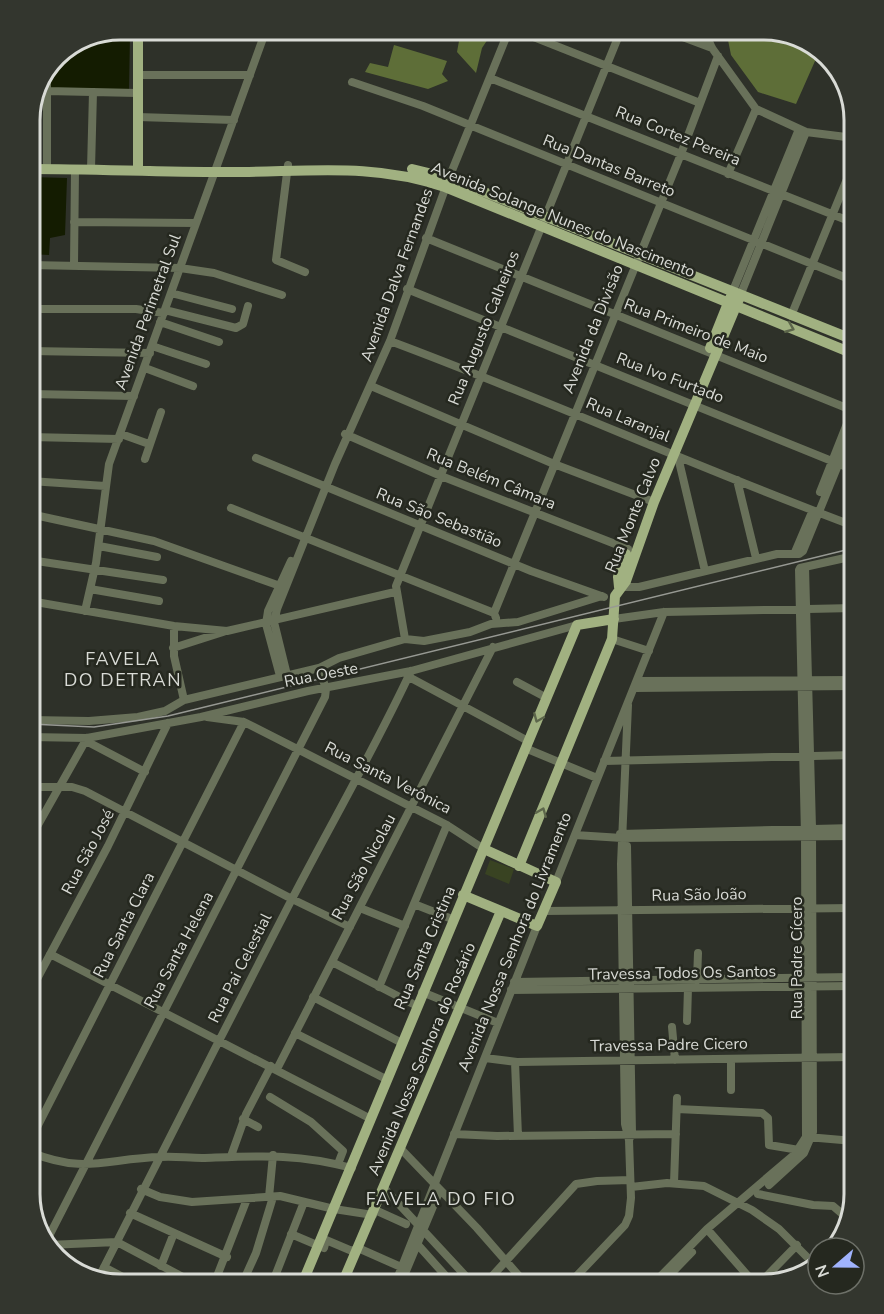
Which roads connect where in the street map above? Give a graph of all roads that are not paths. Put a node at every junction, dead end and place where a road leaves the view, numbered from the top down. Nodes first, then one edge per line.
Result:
1 (138, 40) edge
2 (262, 40) edge
3 (505, 41) edge
4 (544, 41) edge
5 (617, 41) edge
6 (693, 41) edge
7 (709, 41) edge
8 (712, 48) junction
9 (718, 56) junction
10 (607, 65) junction
11 (137, 75) junction
12 (250, 75) junction
13 (490, 78) junction
14 (352, 82) dead end
15 (47, 92) joint
16 (93, 92) junction
17 (137, 93) junction
18 (700, 103) junction
19 (756, 109) junction
20 (586, 115) junction
21 (138, 117) junction
22 (234, 120) junction
23 (470, 127) junction
24 (802, 130) junction
25 (844, 136) edge
26 (681, 154) junction
27 (566, 165) junction
28 (288, 168) junction
29 (41, 169) edge
30 (47, 169) junction
31 (75, 169) junction
32 (91, 169) junction
33 (214, 169) junction
34 (138, 170) junction
35 (728, 174) junction
36 (447, 183) junction
37 (844, 187) edge
38 (777, 193) junction
39 (660, 203) junction
40 (832, 214) junction
41 (546, 216) junction
42 (844, 219) edge
43 (74, 222) junction
44 (196, 223) junction
45 (541, 227) junction
46 (426, 238) junction
47 (757, 243) junction
48 (638, 259) junction
49 (41, 265) edge
50 (74, 265) junction
51 (812, 265) junction
52 (180, 268) junction
53 (304, 272) dead end
54 (520, 275) junction
55 (844, 277) edge
56 (407, 289) junction
57 (171, 293) junction
58 (282, 295) dead end
59 (734, 299) junction
60 (248, 306) dead end
61 (41, 309) edge
62 (232, 309) dead end
63 (164, 311) junction
64 (615, 315) junction
65 (791, 316) junction
66 (160, 322) junction
67 (500, 326) junction
68 (844, 336) edge
69 (390, 341) junction
70 (219, 342) dead end
71 (844, 349) edge
72 (151, 350) junction
73 (41, 351) edge
74 (712, 352) junction
75 (206, 364) dead end
76 (596, 365) junction
77 (145, 368) junction
78 (481, 375) junction
79 (193, 386) dead end
80 (371, 386) junction
81 (41, 394) edge
82 (134, 396) junction
83 (691, 402) junction
84 (844, 405) edge
85 (161, 412) dead end
86 (575, 414) junction
87 (461, 425) junction
88 (348, 433) junction
89 (41, 437) edge
90 (120, 437) junction
91 (844, 437) edge
92 (149, 444) junction
93 (844, 446) edge
94 (673, 455) junction
95 (255, 458) dead end
96 (145, 459) dead end
97 (836, 462) junction
98 (554, 464) junction
99 (844, 466) edge
100 (441, 476) junction
101 (736, 480) junction
102 (41, 482) edge
103 (105, 486) junction
104 (324, 488) junction
105 (651, 500) junction
106 (231, 508) dead end
107 (816, 511) junction
108 (535, 513) junction
109 (41, 516) edge
110 (844, 522) edge
111 (420, 526) junction
112 (101, 528) junction
113 (304, 538) junction
114 (99, 546) junction
115 (628, 549) junction
116 (157, 557) dead end
117 (756, 558) junction
118 (844, 558) edge
119 (41, 562) edge
120 (514, 564) junction
121 (95, 570) junction
122 (705, 571) junction
123 (400, 574) junction
124 (163, 580) dead end
125 (283, 587) junction
126 (619, 587) junction
127 (90, 589) junction
128 (395, 591) junction
129 (602, 596) junction
130 (614, 600) junction
131 (159, 601) dead end
132 (41, 604) edge
133 (804, 608) junction
134 (844, 608) edge
135 (85, 611) junction
136 (664, 612) junction
137 (497, 618) junction
138 (614, 619) junction
139 (270, 623) junction
140 (577, 625) junction
141 (174, 626) junction
142 (227, 631) junction
143 (405, 639) junction
144 (612, 639) junction
145 (493, 647) junction
146 (173, 648) junction
147 (649, 651) junction
148 (319, 668) junction
149 (410, 674) junction
150 (283, 675) junction
151 (844, 681) edge
152 (517, 682) dead end
153 (804, 683) junction
154 (636, 685) junction
155 (844, 685) edge
156 (326, 689) junction
157 (547, 698) junction
158 (184, 700) junction
159 (628, 705) junction
160 (464, 706) junction
161 (237, 708) junction
162 (201, 717) junction
163 (40, 720) edge
164 (240, 721) junction
165 (168, 723) junction
166 (40, 738) edge
167 (87, 740) junction
168 (527, 745) junction
169 (299, 749) junction
170 (844, 755) edge
171 (806, 756) junction
172 (604, 761) junction
173 (626, 762) junction
174 (562, 764) junction
175 (145, 772) junction
176 (356, 777) junction
177 (597, 778) junction
178 (40, 787) edge
179 (62, 788) junction
180 (413, 807) junction
181 (126, 812) junction
182 (40, 819) edge
183 (447, 825) junction
184 (844, 829) edge
185 (808, 832) junction
186 (623, 834) junction
187 (575, 835) junction
188 (844, 835) edge
189 (183, 840) junction
190 (484, 849) junction
191 (519, 866) junction
192 (238, 871) junction
193 (556, 882) junction
194 (463, 895) junction
195 (292, 899) junction
196 (414, 904) junction
197 (360, 908) junction
198 (807, 908) junction
199 (844, 908) edge
200 (501, 911) junction
201 (544, 911) junction
202 (625, 911) junction
203 (452, 919) junction
204 (405, 926) junction
205 (537, 926) junction
206 (350, 927) junction
207 (698, 953) dead end
208 (50, 954) junction
209 (332, 962) junction
210 (40, 973) edge
211 (844, 978) edge
212 (697, 980) junction
213 (809, 982) junction
214 (712, 984) junction
215 (110, 985) junction
216 (626, 985) junction
217 (844, 985) edge
218 (512, 986) junction
219 (379, 987) junction
220 (687, 988) junction
221 (422, 992) junction
222 (313, 997) junction
223 (417, 1006) junction
224 (458, 1007) junction
225 (163, 1011) junction
226 (687, 1021) dead end
227 (498, 1023) junction
228 (672, 1027) dead end
229 (295, 1033) junction
230 (220, 1040) junction
231 (402, 1043) junction
232 (809, 1057) junction
233 (844, 1057) edge
234 (485, 1058) junction
235 (731, 1059) junction
236 (675, 1060) junction
237 (627, 1061) junction
238 (515, 1062) junction
239 (274, 1067) junction
240 (386, 1079) junction
241 (731, 1090) dead end
242 (270, 1097) dead end
243 (677, 1098) dead end
244 (677, 1109) junction
245 (243, 1119) junction
246 (371, 1119) junction
247 (40, 1121) edge
248 (258, 1127) dead end
249 (454, 1134) junction
250 (676, 1134) junction
251 (629, 1135) junction
252 (518, 1136) junction
253 (809, 1138) junction
254 (844, 1140) edge
255 (400, 1148) junction
256 (799, 1150) junction
257 (40, 1155) edge
258 (273, 1155) junction
259 (161, 1156) junction
260 (231, 1156) junction
261 (338, 1164) junction
262 (87, 1166) junction
263 (352, 1168) junction
264 (674, 1183) junction
265 (630, 1184) junction
266 (437, 1187) junction
267 (384, 1188) junction
268 (141, 1189) junction
269 (758, 1194) junction
270 (271, 1197) junction
271 (247, 1199) junction
272 (304, 1202) junction
273 (740, 1205) junction
274 (334, 1209) junction
275 (374, 1212) junction
276 (130, 1213) junction
277 (841, 1213) edge
278 (406, 1224) dead end
279 (421, 1228) junction
280 (709, 1231) junction
281 (174, 1233) junction
282 (52, 1234) edge
283 (291, 1234) junction
284 (117, 1242) junction
285 (58, 1244) edge
286 (418, 1245) junction
287 (797, 1245) junction
288 (319, 1246) junction
289 (358, 1248) junction
290 (806, 1255) edge
291 (226, 1257) junction
292 (507, 1261) junction
293 (161, 1266) junction
294 (104, 1267) junction
295 (102, 1271) edge
296 (173, 1272) edge
297 (115, 1273) edge
298 (219, 1273) edge
299 (247, 1273) edge
300 (276, 1273) edge
301 (307, 1273) edge
302 (347, 1273) edge
303 (393, 1273) edge
304 (403, 1273) edge
305 (404, 1273) edge
306 (668, 1273) edge
307 (444, 1274) edge
308 (463, 1274) edge
309 (495, 1274) edge
310 (517, 1274) edge
311 (579, 1274) edge
312 (748, 1274) edge
313 (768, 1274) edge

1 - 11 main road
2 - 12 street, Avenida Perimetral Sul
3 - 13 street, Avenida Dalva Fernandes
4 - 10 street
5 - 10 street, Rua Augusto Calheiros
6 - 8 street
7 - 8 street
8 - 9 street
9 - 18 street, Avenida da Divisão
9 - 19 street
10 - 18 street
10 - 20 street, Rua Augusto Calheiros
11 - 12 street
11 - 17 main road
12 - 22 street, Avenida Perimetral Sul
13 - 20 street, Rua Cortez Pereira
13 - 23 street, Avenida Dalva Fernandes
14 - 23 street, Rua Dantas Barreto
15 - 16 street
15 - 30 street
16 - 17 street
16 - 32 street
17 - 21 main road
18 - 26 street, Avenida da Divisão
19 - 24 street
19 - 35 street
20 - 26 street, Rua Cortez Pereira
20 - 27 street, Rua Augusto Calheiros
21 - 22 street
21 - 34 main road
22 - 33 street, Avenida Perimetral Sul
23 - 27 street, Rua Dantas Barreto
23 - 36 street, Avenida Dalva Fernandes
24 - 25 street
24 - 38 street, Rua Monte Calvo
26 - 35 street, Rua Cortez Pereira
26 - 39 street, Avenida da Divisão
27 - 39 street, Rua Dantas Barreto
27 - 41 street, Rua Augusto Calheiros
28 - 33 main road, Avenida Solange Nunes do Nascimento
28 - 36 main road, Avenida Solange Nunes do Nascimento
28 - 53 street
29 - 30 main road, Avenida Solange Nunes do Nascimento
30 - 31 main road, Avenida Solange Nunes do Nascimento
31 - 32 main road, Avenida Solange Nunes do Nascimento
31 - 43 street
32 - 34 main road, Avenida Solange Nunes do Nascimento
33 - 34 main road, Avenida Solange Nunes do Nascimento
33 - 44 street, Avenida Perimetral Sul
35 - 38 street, Rua Cortez Pereira
36 - 41 main road, Avenida Solange Nunes do Nascimento
36 - 45 main road, Avenida Solange Nunes do Nascimento
36 - 46 street, Avenida Dalva Fernandes
37 - 40 street
38 - 40 street, Rua Cortez Pereira
38 - 47 street, Rua Monte Calvo
39 - 47 street, Rua Dantas Barreto
39 - 48 street, Avenida da Divisão
40 - 42 street, Rua Cortez Pereira
40 - 51 street
41 - 45 street, Rua Augusto Calheiros
41 - 48 main road, Avenida Solange Nunes do Nascimento
43 - 44 street
43 - 50 street
44 - 52 street, Avenida Perimetral Sul
45 - 48 main road, Avenida Solange Nunes do Nascimento
45 - 54 street, Rua Augusto Calheiros
46 - 54 street, Rua Primeiro de Maio
46 - 56 street, Avenida Dalva Fernandes
47 - 51 street, Rua Dantas Barreto
47 - 59 street, Rua Monte Calvo
48 - 59 main road, Avenida Solange Nunes do Nascimento
48 - 64 street, Avenida da Divisão
49 - 50 street
50 - 52 street
51 - 55 street, Rua Dantas Barreto
51 - 65 street
52 - 57 street, Avenida Perimetral Sul
52 - 58 street
54 - 64 street, Rua Primeiro de Maio
54 - 67 street, Rua Augusto Calheiros
56 - 67 street, Rua Ivo Furtado
56 - 69 street, Avenida Dalva Fernandes
57 - 62 street
57 - 63 street, Avenida Perimetral Sul
59 - 65 main road, Avenida Solange Nunes do Nascimento
59 -> 71 main road, Avenida Solange Nunes do Nascimento
59 - 74 main road, Rua Monte Calvo
60 - 63 street
61 - 63 street
63 - 66 street, Avenida Perimetral Sul
64 - 74 street, Rua Primeiro de Maio
64 - 76 street, Avenida da Divisão
65 - 68 main road, Avenida Solange Nunes do Nascimento
66 - 70 street
66 - 72 street, Avenida Perimetral Sul
67 - 76 street, Rua Ivo Furtado
67 - 78 street, Rua Augusto Calheiros
69 - 78 street, Rua Laranjal
69 - 80 street, Avenida Dalva Fernandes
72 - 73 street
72 - 75 street
72 - 77 street, Avenida Perimetral Sul
74 - 83 main road, Rua Monte Calvo
74 - 84 street, Rua Primeiro de Maio
76 - 83 street, Rua Ivo Furtado
76 - 86 street, Avenida da Divisão
77 - 79 street
77 - 82 street, Avenida Perimetral Sul
78 - 86 street, Rua Laranjal
78 - 87 street, Rua Augusto Calheiros
80 - 87 street
80 - 88 street, Avenida Dalva Fernandes
81 - 82 street
82 - 90 street, Avenida Perimetral Sul
83 - 94 main road, Rua Monte Calvo
83 - 97 street, Rua Ivo Furtado
85 - 92 street
86 - 94 street, Rua Laranjal
86 - 98 street, Avenida da Divisão
87 - 98 street
87 - 100 street, Rua Augusto Calheiros
88 - 100 street, Rua Belém Câmara
88 - 104 street, Avenida Dalva Fernandes
89 - 90 street
90 - 92 street
90 - 103 street, Avenida Perimetral Sul
91 - 97 street
92 - 96 street
93 - 97 street
94 - 101 street, Rua Laranjal
94 - 105 main road, Rua Monte Calvo
94 - 122 street
95 - 104 street, Rua São Sebastião
97 - 99 street, Rua Ivo Furtado
97 - 107 street
98 - 105 street
98 - 108 street, Avenida da Divisão
100 - 108 street, Rua Belém Câmara
100 - 111 street, Rua Augusto Calheiros
101 - 107 street, Rua Laranjal
101 - 117 street
102 - 103 street
103 - 112 street, Avenida Perimetral Sul
104 - 111 street, Rua São Sebastião
104 - 113 street, Avenida Dalva Fernandes
105 - 115 main road, Rua Monte Calvo
105 - 126 main road, Rua Monte Calvo
106 - 113 street
107 - 110 street, Rua Laranjal
107 - 117 street
108 - 115 street, Rua Belém Câmara
108 - 120 street, Avenida da Divisão
109 - 112 street
111 - 120 street, Rua São Sebastião
111 - 123 street, Rua Augusto Calheiros
112 - 114 street, Avenida Perimetral Sul
112 - 125 street
113 - 123 street
113 - 125 street, Avenida Dalva Fernandes
114 - 116 street
114 - 121 street, Avenida Perimetral Sul
115 - 126 main road, Rua Monte Calvo
117 - 122 street
118 - 133 street, Rua Padre Cícero
119 - 121 street
120 - 129 street, Rua São Sebastião
120 - 137 street, Avenida da Divisão
121 - 124 street
121 - 127 street, Avenida Perimetral Sul
122 - 126 street
123 - 128 street, Rua Augusto Calheiros
123 - 137 street
125 - 139 street, Avenida Dalva Fernandes
126 - 130 main road
127 - 131 street
127 - 135 street, Avenida Perimetral Sul
128 - 139 street
128 - 143 street, Rua Augusto Calheiros
129 - 130 street, Rua São Sebastião
129 - 137 street, Rua Oeste
130 - 138 main road
132 - 135 street
133 - 134 street
133 - 136 street
133 - 153 street, Rua Padre Cícero
135 - 141 street
136 - 138 street
136 - 147 street, Avenida Nossa Senhora do Livramento
137 - 143 street, Rua Oeste
138 - 140 main road, Rua Oeste
138 - 144 main road
139 - 142 street
139 - 150 street
140 - 145 street, Rua Oeste
140 - 157 main road, Rua Santa Cristina
141 - 142 street
141 - 146 street
142 - 146 street
143 - 148 street, Rua Oeste
144 - 147 street
144 - 174 main road
145 - 149 street, Rua Oeste
145 - 160 street, Rua São Nicolau
146 - 158 street
147 - 154 street, Avenida Nossa Senhora do Livramento
148 - 150 street, Rua Oeste
148 - 156 street
149 - 156 street, Rua Oeste
149 - 160 street
149 - 176 street, Rua Pai Celestial
150 - 158 street, Rua Oeste
151 - 153 street
152 - 157 street
153 - 154 street
153 - 155 street
153 - 171 street, Rua Padre Cícero
154 - 159 street, Avenida Nossa Senhora do Livramento
156 - 161 street, Rua Oeste
156 - 169 street, Rua Santa Helena
157 -> 168 main road, Rua Santa Cristina
158 - 163 street, Rua Oeste
159 - 172 street, Avenida Nossa Senhora do Livramento
159 - 173 street
160 - 168 street
160 - 180 street, Rua São Nicolau
161 - 162 street, Rua Oeste
161 - 164 street
162 - 164 street, Rua Santa Verônica
162 - 165 street, Rua Oeste
164 - 169 street, Rua Santa Verônica
164 - 189 street, Rua Santa Clara
165 - 167 street, Rua Oeste
165 - 175 street, Rua São José
166 - 167 street, Rua Oeste
167 - 175 street
167 - 179 street
168 - 174 street
168 - 190 main road, Rua Santa Cristina
169 - 176 street, Rua Santa Verônica
169 - 192 street, Rua Santa Helena
170 - 171 street
171 - 173 street
171 - 185 street, Rua Padre Cícero
172 - 173 street
172 - 177 street, Avenida Nossa Senhora do Livramento
173 - 186 street
174 - 177 street
191 -> 174 main road
175 - 181 street, Rua São José
176 - 180 street, Rua Santa Verônica
176 - 195 street, Rua Pai Celestial
177 - 187 street, Avenida Nossa Senhora do Livramento
178 - 179 street
179 - 181 street
179 - 182 street
180 - 183 street, Rua Santa Verônica
180 - 197 street, Rua São Nicolau
181 - 189 street
181 - 208 street, Rua São José
183 - 190 street, Rua Santa Verônica
183 - 196 street
184 - 185 street
185 - 186 street
185 - 188 street
185 - 198 street, Rua Padre Cícero
186 - 187 street
186 - 202 street
187 - 193 street, Avenida Nossa Senhora do Livramento
189 - 192 street
189 - 215 street, Rua Santa Clara
190 - 191 main road, Rua Santa Verônica
190 - 194 main road, Rua Santa Cristina
191 - 193 main road, Rua Santa Verônica
192 - 195 street
192 - 225 street, Rua Santa Helena
193 - 201 main road, Avenida Nossa Senhora do Livramento
194 - 200 main road
194 - 203 main road, Rua Santa Cristina
195 - 206 street
195 - 230 street, Rua Pai Celestial
196 - 203 street
196 - 204 street
197 - 204 street
197 - 206 street, Rua São Nicolau
198 - 199 street, Rua São João
198 - 202 street, Rua São João
198 - 213 street, Rua Padre Cícero
200 - 205 main road
200 - 224 main road, Avenida Nossa Senhora do Rosário
201 - 202 street, Rua São João
201 - 205 main road, Avenida Nossa Senhora do Livramento
202 - 216 street
203 - 221 main road, Rua Santa Cristina
204 - 219 street
205 - 218 street, Avenida Nossa Senhora do Livramento
206 - 209 street, Rua São Nicolau
207 - 212 street
208 - 210 street, Rua São José
208 - 215 street
209 - 219 street
209 - 222 street, Rua São Nicolau
211 - 213 street, Travessa Todos Os Santos
212 - 214 street, Travessa Todos Os Santos
212 - 216 street, Travessa Todos Os Santos
213 - 214 street, Travessa Todos Os Santos
213 - 217 street, Travessa Todos Os Santos
213 - 232 street, Rua Padre Cícero
214 - 220 street, Travessa Todos Os Santos
215 - 225 street
215 - 247 street, Rua Santa Clara
216 - 218 street, Travessa Todos Os Santos
216 - 220 street, Travessa Todos Os Santos
216 - 237 street
218 - 227 street, Avenida Nossa Senhora do Livramento
219 - 223 street
220 - 226 street, Travessa Todos Os Santos
221 - 223 main road, Rua Santa Cristina
221 - 224 street
222 - 229 street, Rua São Nicolau
222 - 231 street
223 - 231 main road, Rua Santa Cristina
224 - 227 street
224 - 255 main road, Avenida Nossa Senhora do Rosário
225 - 230 street
225 - 262 street, Rua Santa Helena
227 - 234 street, Avenida Nossa Senhora do Livramento
228 - 236 street
229 - 239 street, Rua São Nicolau
229 - 240 street
230 - 239 street
230 - 259 street, Rua Pai Celestial
231 - 240 main road, Rua Santa Cristina
232 - 233 street, Travessa Padre Cicero
232 - 235 street, Travessa Padre Cicero
232 - 253 street, Rua Padre Cícero
234 - 238 street, Travessa Padre Cicero
234 - 249 street, Avenida Nossa Senhora do Livramento
235 - 236 street, Travessa Padre Cicero
235 - 241 street
236 - 237 street, Travessa Padre Cicero
237 - 238 street, Travessa Padre Cicero
237 - 251 street
238 - 252 street
239 - 245 street, Rua São Nicolau
239 - 246 street
240 - 246 main road, Rua Santa Cristina
242 - 261 street
243 - 244 street
244 - 250 street
244 - 256 street
245 - 248 street
245 - 260 street, Rua São Nicolau
246 - 263 main road, Rua Santa Cristina
249 - 252 street
249 - 266 street, Avenida Nossa Senhora do Livramento
250 - 251 street
250 - 264 street
251 - 252 street
251 - 265 street
253 - 254 street
253 - 256 street, Rua Padre Cícero
253 - 269 street, Rua Padre Cícero
255 - 266 street
255 - 267 main road, Avenida Nossa Senhora do Rosário
256 - 273 street, Rua Padre Cícero
257 - 262 street
258 - 260 street
258 - 261 street
258 - 270 street
259 - 260 street
259 - 262 street
259 - 268 street, Rua Pai Celestial
261 - 263 street
262 - 282 street, Rua Santa Helena
263 - 274 main road, Rua Santa Cristina
264 - 265 street
264 - 273 street
265 - 292 street
265 - 311 street
266 - 279 street, Avenida Nossa Senhora do Livramento
266 - 292 street
267 - 275 main road, Avenida Nossa Senhora do Rosário
267 - 279 street
268 - 271 street
268 - 276 street, Rua Pai Celestial
269 - 273 street, Rua Padre Cícero
269 - 277 street
270 - 271 street
270 - 272 street
270 - 299 street
271 - 291 street
272 - 274 street
272 - 283 street
273 - 280 street, Rua Padre Cícero
273 - 287 street
274 - 275 street
274 - 288 main road, Rua Santa Cristina
275 - 278 street
275 - 289 main road, Avenida Nossa Senhora do Rosário
276 - 281 street
276 - 284 street, Rua Pai Celestial
279 - 286 street, Avenida Nossa Senhora do Livramento
279 - 304 street, Avenida Nossa Senhora do Livramento
279 - 308 street
280 - 306 street, Rua Padre Cícero
280 - 312 street
281 - 291 street
281 - 293 street
283 - 288 street
283 - 300 street
284 - 285 street
284 - 293 street
284 - 294 street, Rua Pai Celestial
286 - 305 street, Avenida Nossa Senhora do Livramento
286 - 307 street
287 - 290 street
287 - 313 street
288 - 289 street
288 - 301 main road, Rua Santa Cristina
289 - 302 main road, Avenida Nossa Senhora do Rosário
289 - 303 street
291 - 298 street
292 - 309 street
292 - 310 street
293 - 296 street
294 - 295 street, Rua Pai Celestial
294 - 297 street

